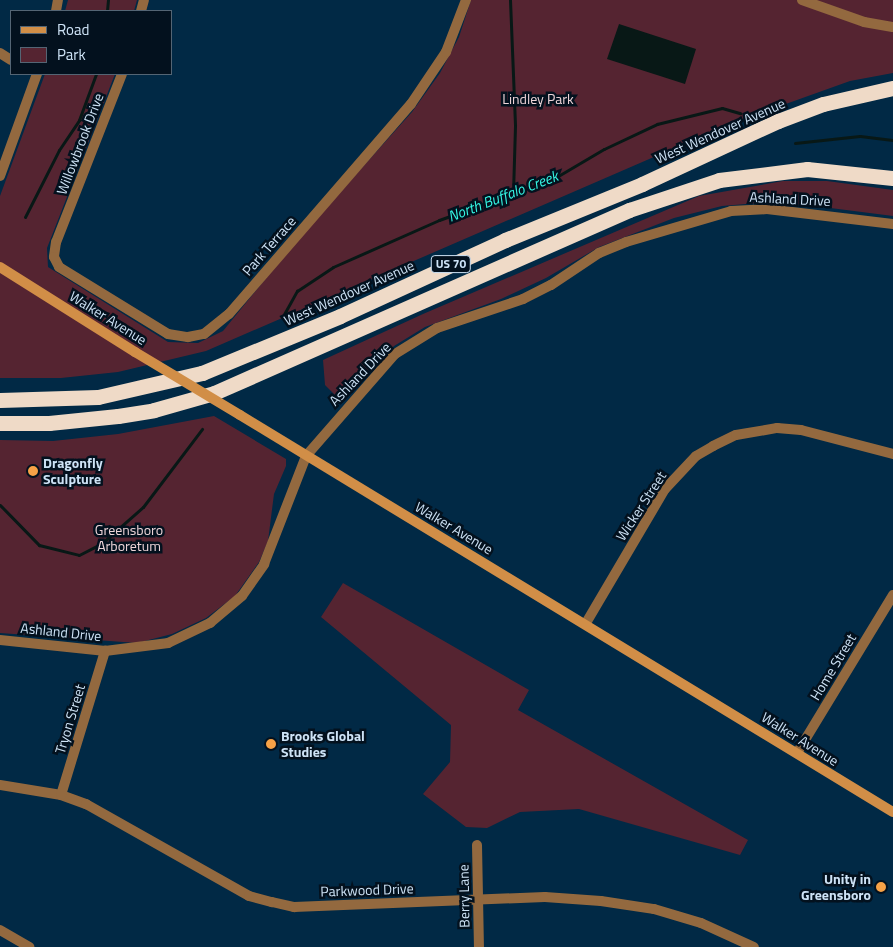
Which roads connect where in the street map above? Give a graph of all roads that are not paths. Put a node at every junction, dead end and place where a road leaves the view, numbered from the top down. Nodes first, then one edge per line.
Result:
1 (466, 0) edge
2 (802, 0) edge
3 (893, 26) edge
4 (36, 75) edge
5 (122, 75) edge
6 (893, 88) edge
7 (0, 176) edge
8 (893, 178) edge
9 (893, 224) edge
10 (63, 225) joint
11 (0, 268) edge
12 (0, 400) edge
13 (0, 422) edge
14 (893, 454) edge
15 (306, 456) junction
16 (893, 594) edge
17 (586, 623) junction
18 (0, 640) edge
19 (105, 651) junction
20 (797, 754) junction
21 (0, 785) edge
22 (60, 794) junction
23 (893, 812) edge
24 (477, 845) dead end
25 (478, 900) junction
26 (0, 930) edge
27 (30, 947) edge
28 (479, 947) edge
29 (754, 947) edge

1 - 10 street, Park Terrace
2 - 3 street
4 - 7 street
5 - 10 street, Willowbrook Drive
6 - 12 highway, West Wendover Avenue / US 70
8 - 13 highway, US 70
9 - 15 street, Ashland Drive
11 - 15 street, Walker Avenue, bridge
14 - 17 street, Wicker Street
15 - 17 street, Walker Avenue
15 - 19 street, Ashland Drive
16 - 20 street, Home Street
17 - 20 street, Walker Avenue
18 - 19 street, Ashland Drive
19 - 22 street, Tryon Street
20 - 23 street, Walker Avenue
21 - 22 street, Parkwood Drive
22 - 25 street, Parkwood Drive
24 - 25 street, Berry Lane
25 - 28 street, Berry Lane
25 - 29 street, Parkwood Drive
26 - 27 street

